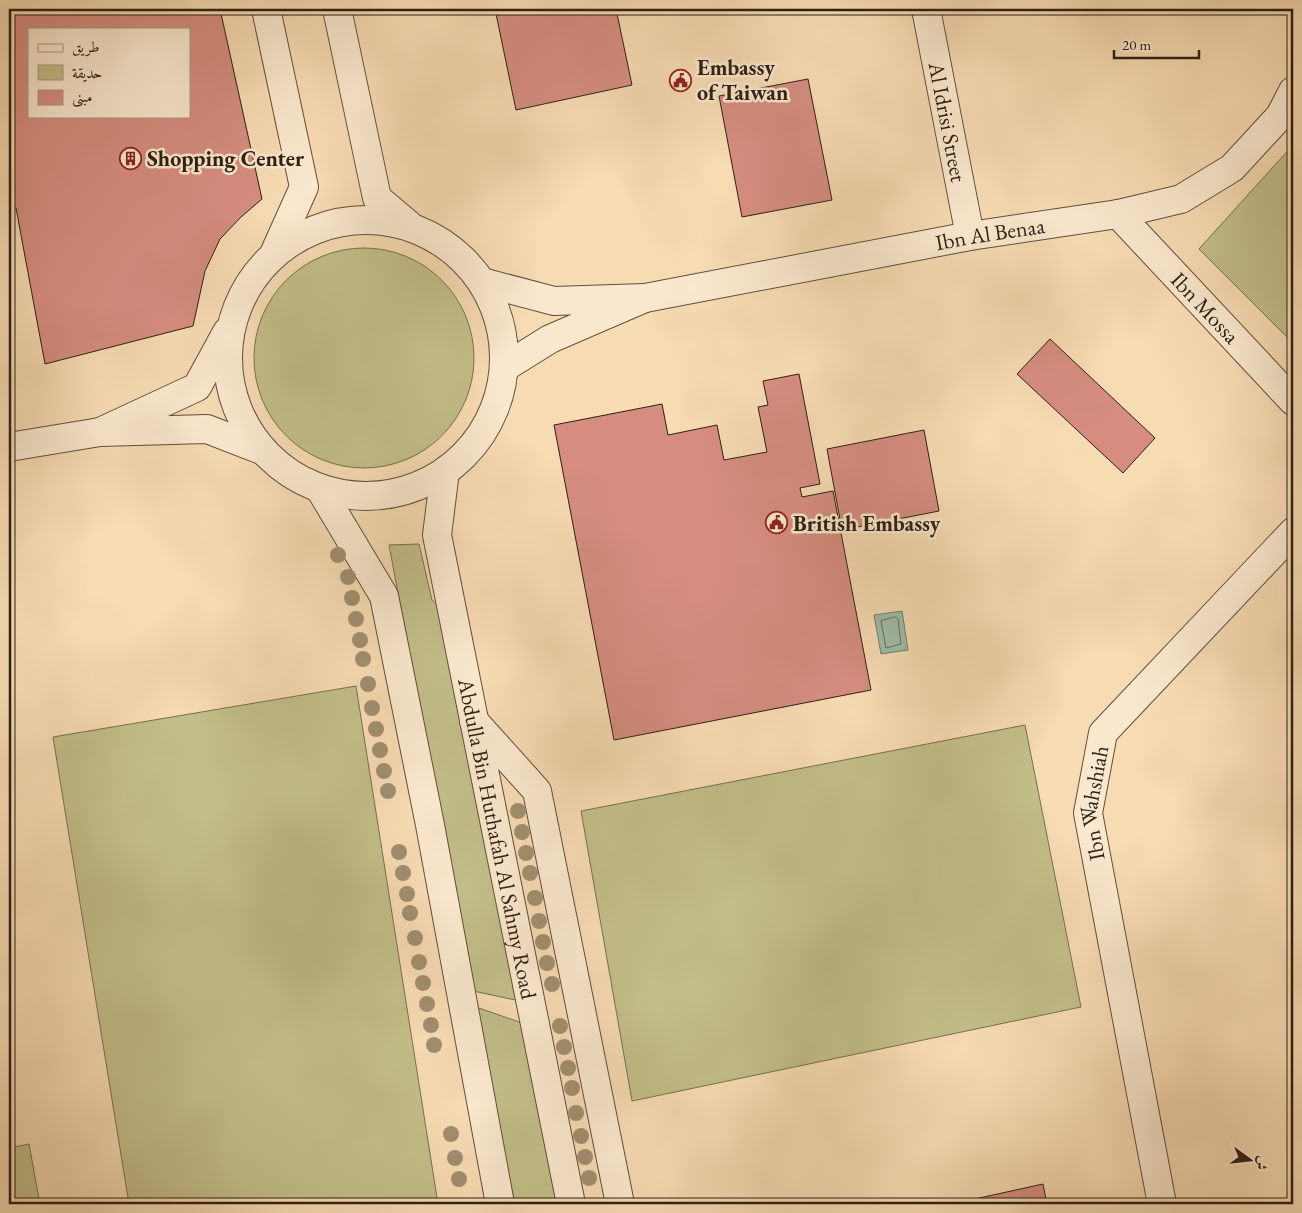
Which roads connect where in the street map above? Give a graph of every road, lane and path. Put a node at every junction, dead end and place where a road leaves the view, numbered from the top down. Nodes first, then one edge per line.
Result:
1 (266, 9) edge
2 (337, 9) edge
3 (926, 9) edge
4 (1293, 91) edge
5 (1118, 214) junction
6 (412, 227) junction
7 (970, 236) junction
8 (274, 256) junction
9 (482, 282) junction
10 (645, 298) junction
11 (233, 322) junction
12 (505, 367) junction
13 (1293, 401) edge
14 (100, 432) junction
15 (9, 447) edge
16 (264, 451) junction
17 (445, 471) junction
18 (320, 489) junction
19 (1293, 532) edge
20 (474, 720) junction
21 (500, 1204) edge
22 (571, 1204) edge
23 (620, 1204) edge
24 (1162, 1204) edge

1 - 8 street
2 - 6 street
3 - 7 street, Al Idrisi Street
4 - 5 street, Ibn Al Benaa
5 - 7 street, Ibn Al Benaa
5 - 13 street, Ibn Mossa
6 - 8 street
6 - 9 street
7 - 10 street, Ibn Al Benaa
8 - 11 street
9 - 10 street
9 - 12 street
10 - 12 street
11 - 14 street
11 - 16 street
12 - 17 street
14 - 15 street
14 - 16 street
16 - 18 street
17 - 18 street
17 - 20 street, Abdulla Bin Huthafah Al Sahmy Road
18 - 21 street
19 - 24 street, Ibn Wahshiah
20 - 22 street, Abdulla Bin Huthafah Al Sahmy Road
20 - 23 street

